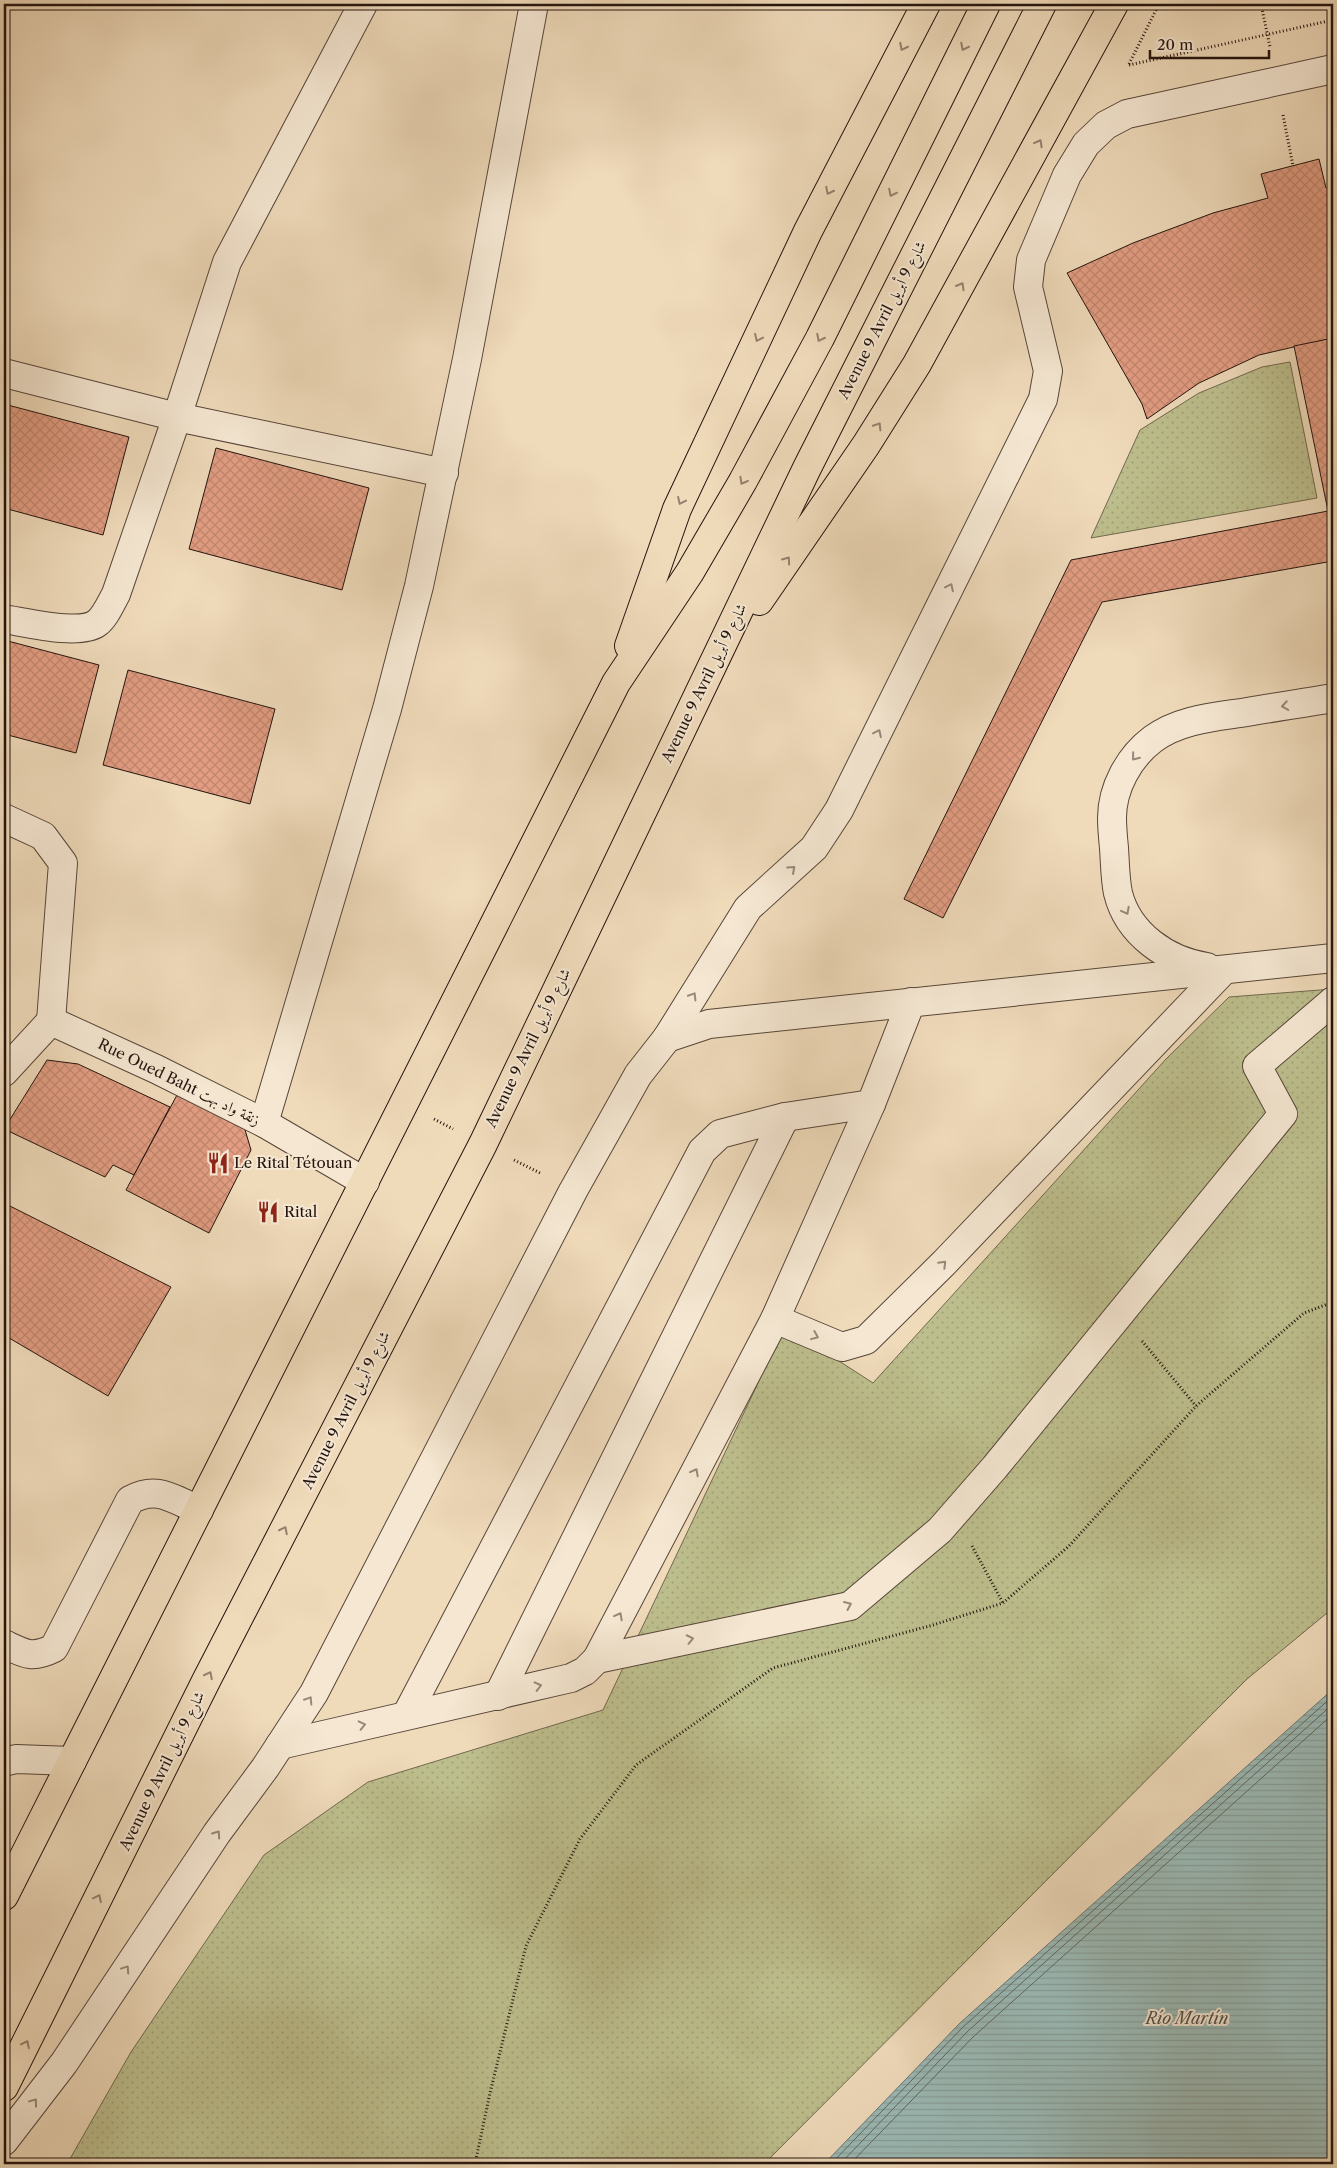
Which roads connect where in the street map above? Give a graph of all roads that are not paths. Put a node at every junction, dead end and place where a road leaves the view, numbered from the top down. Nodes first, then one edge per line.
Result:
1 (363, 4) edge
2 (534, 4) edge
3 (926, 4) edge
4 (986, 4) edge
5 (1042, 4) edge
6 (1114, 4) edge
7 (1333, 69) edge
8 (4, 373) edge
9 (177, 416) junction
10 (444, 473) junction
11 (4, 619) edge
12 (710, 672) junction
13 (616, 682) junction
14 (1333, 698) edge
15 (4, 818) edge
16 (1333, 958) edge
17 (1224, 970) junction
18 (1333, 1001) edge
19 (911, 1002) junction
20 (50, 1021) junction
21 (667, 1038) junction
22 (4, 1072) edge
23 (871, 1104) junction
24 (785, 1117) junction
25 (264, 1123) junction
26 (365, 1182) junction
27 (775, 1320) junction
28 (199, 1510) junction
29 (4, 1644) edge
30 (597, 1659) junction
31 (498, 1696) junction
32 (407, 1714) junction
33 (280, 1745) junction
34 (72, 1761) junction
35 (4, 1762) edge
36 (4, 1896) edge
37 (4, 2087) edge
38 (4, 2141) edge

1 - 9 street
2 - 10 street
3 -> 13 highway
4 -> 13 highway
5 - 12 highway, Avenue 9 Avril شارع 9 أبريل
12 -> 6 highway
21 -> 7 street
8 - 9 street
9 - 10 street
9 - 11 street
10 - 25 street
37 -> 12 highway, Avenue 9 Avril شارع 9 أبريل
13 - 26 highway
14 -> 17 street
15 - 20 street
16 - 17 street
17 - 19 street
27 -> 17 street
30 -> 18 street
19 - 21 street
19 - 23 street
20 - 22 street
20 - 25 street, Rue Oued Baht زنقة واد بهت
33 -> 21 street
23 - 24 street
23 - 27 street
24 - 31 street
24 - 32 street
25 - 26 street, Rue Oued Baht زنقة واد بهت
26 - 28 highway
30 -> 27 street
28 - 29 street
28 - 34 highway
31 -> 30 street
31 - 32 street
33 -> 32 street
38 -> 33 street
34 - 35 street
34 - 36 highway

